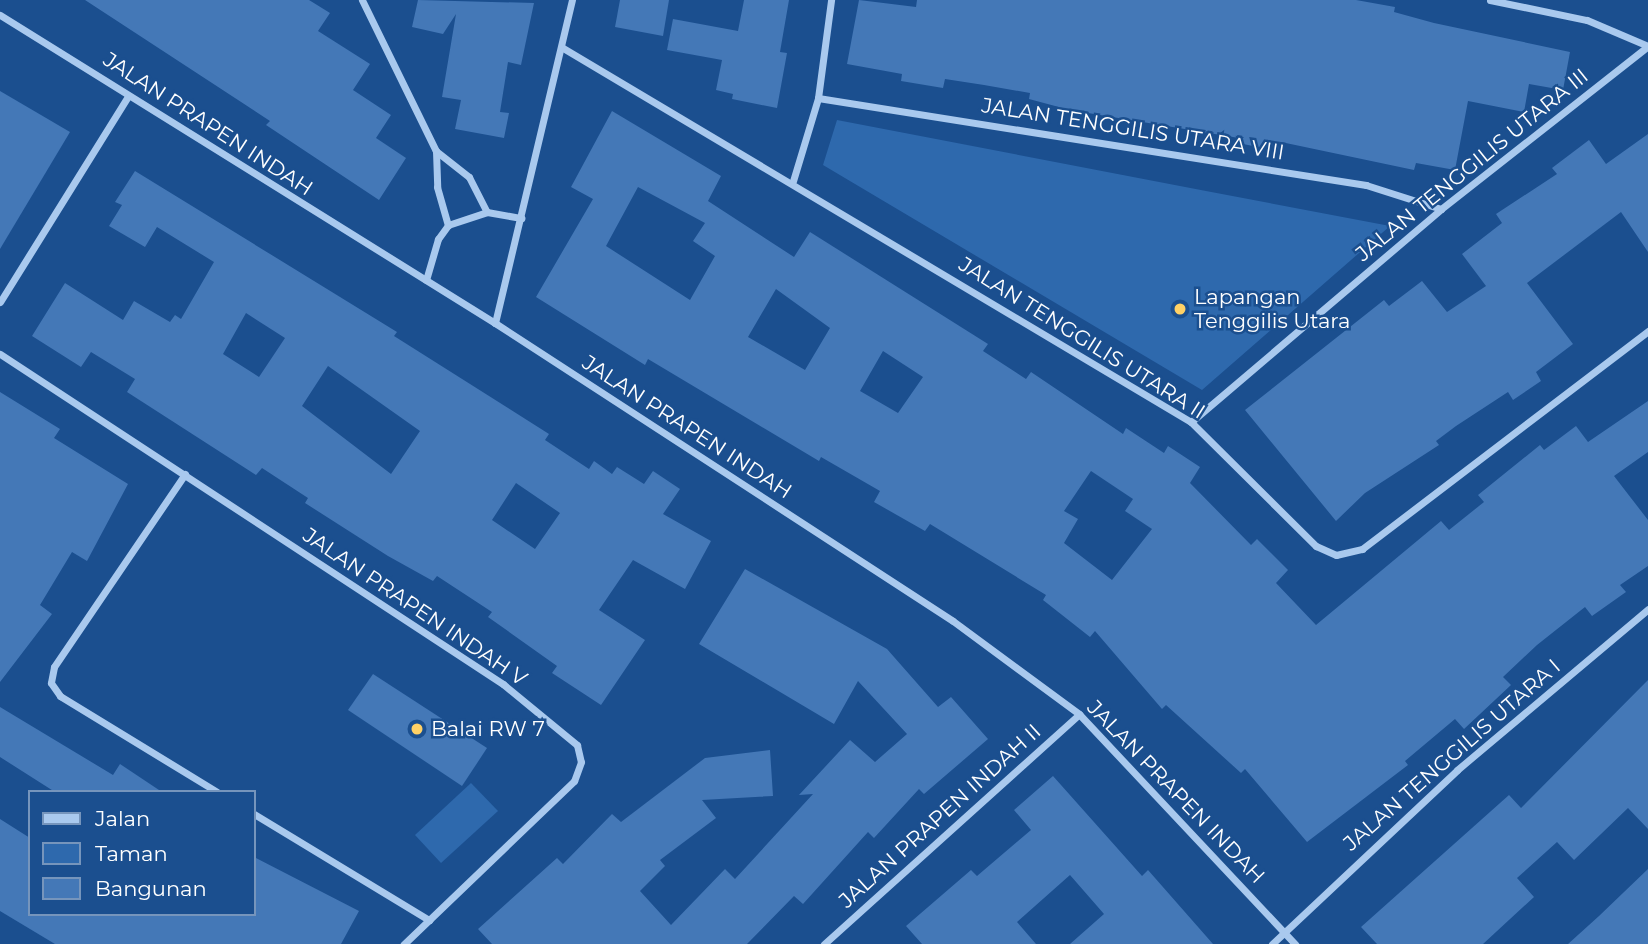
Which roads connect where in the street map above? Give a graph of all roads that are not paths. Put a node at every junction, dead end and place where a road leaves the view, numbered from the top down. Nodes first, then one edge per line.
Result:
1 (362, 0) edge
2 (572, 0) edge
3 (831, 0) edge
4 (1490, 0) edge
5 (0, 15) edge
6 (1648, 46) edge
7 (562, 48) junction
8 (128, 96) junction
9 (818, 98) junction
10 (436, 151) junction
11 (793, 181) junction
12 (1440, 209) junction
13 (486, 212) junction
14 (521, 218) junction
15 (448, 225) junction
16 (426, 280) junction
17 (0, 302) edge
18 (495, 323) junction
19 (1648, 331) edge
20 (0, 354) edge
21 (1191, 422) junction
22 (185, 474) junction
23 (1648, 609) edge
24 (1079, 714) junction
25 (215, 790) edge
26 (256, 815) edge
27 (429, 920) junction
28 (1284, 932) junction
29 (404, 944) edge
30 (824, 944) edge
31 (1272, 944) edge
32 (1295, 944) edge

1 - 10 street
2 - 7 street
3 - 9 street
4 - 6 street
5 - 8 street, JALAN PRAPEN INDAH
6 - 12 street, JALAN TENGGILIS UTARA III
7 - 11 street, JALAN TENGGILIS UTARA II
7 - 14 street
8 - 16 street, JALAN PRAPEN INDAH
8 - 17 street
9 - 11 street
9 - 12 street, JALAN TENGGILIS UTARA VIII
10 - 13 street
10 - 15 street
11 - 21 street, JALAN TENGGILIS UTARA II
12 - 21 street, JALAN TENGGILIS UTARA III
13 - 14 street
13 - 15 street
14 - 18 street
15 - 16 street
16 - 18 street, JALAN PRAPEN INDAH
18 - 24 street, JALAN PRAPEN INDAH
19 - 21 street, JALAN TENGGILIS UTARA II
20 - 22 street, JALAN PRAPEN INDAH V
22 - 25 street
22 - 27 street, JALAN PRAPEN INDAH V
23 - 28 street, JALAN TENGGILIS UTARA I
24 - 28 street, JALAN PRAPEN INDAH
24 - 30 street, JALAN PRAPEN INDAH II
26 - 27 street
27 - 29 street, JALAN PRAPEN INDAH V
28 - 31 street, JALAN TENGGILIS UTARA I
28 - 32 street, JALAN PRAPEN INDAH

